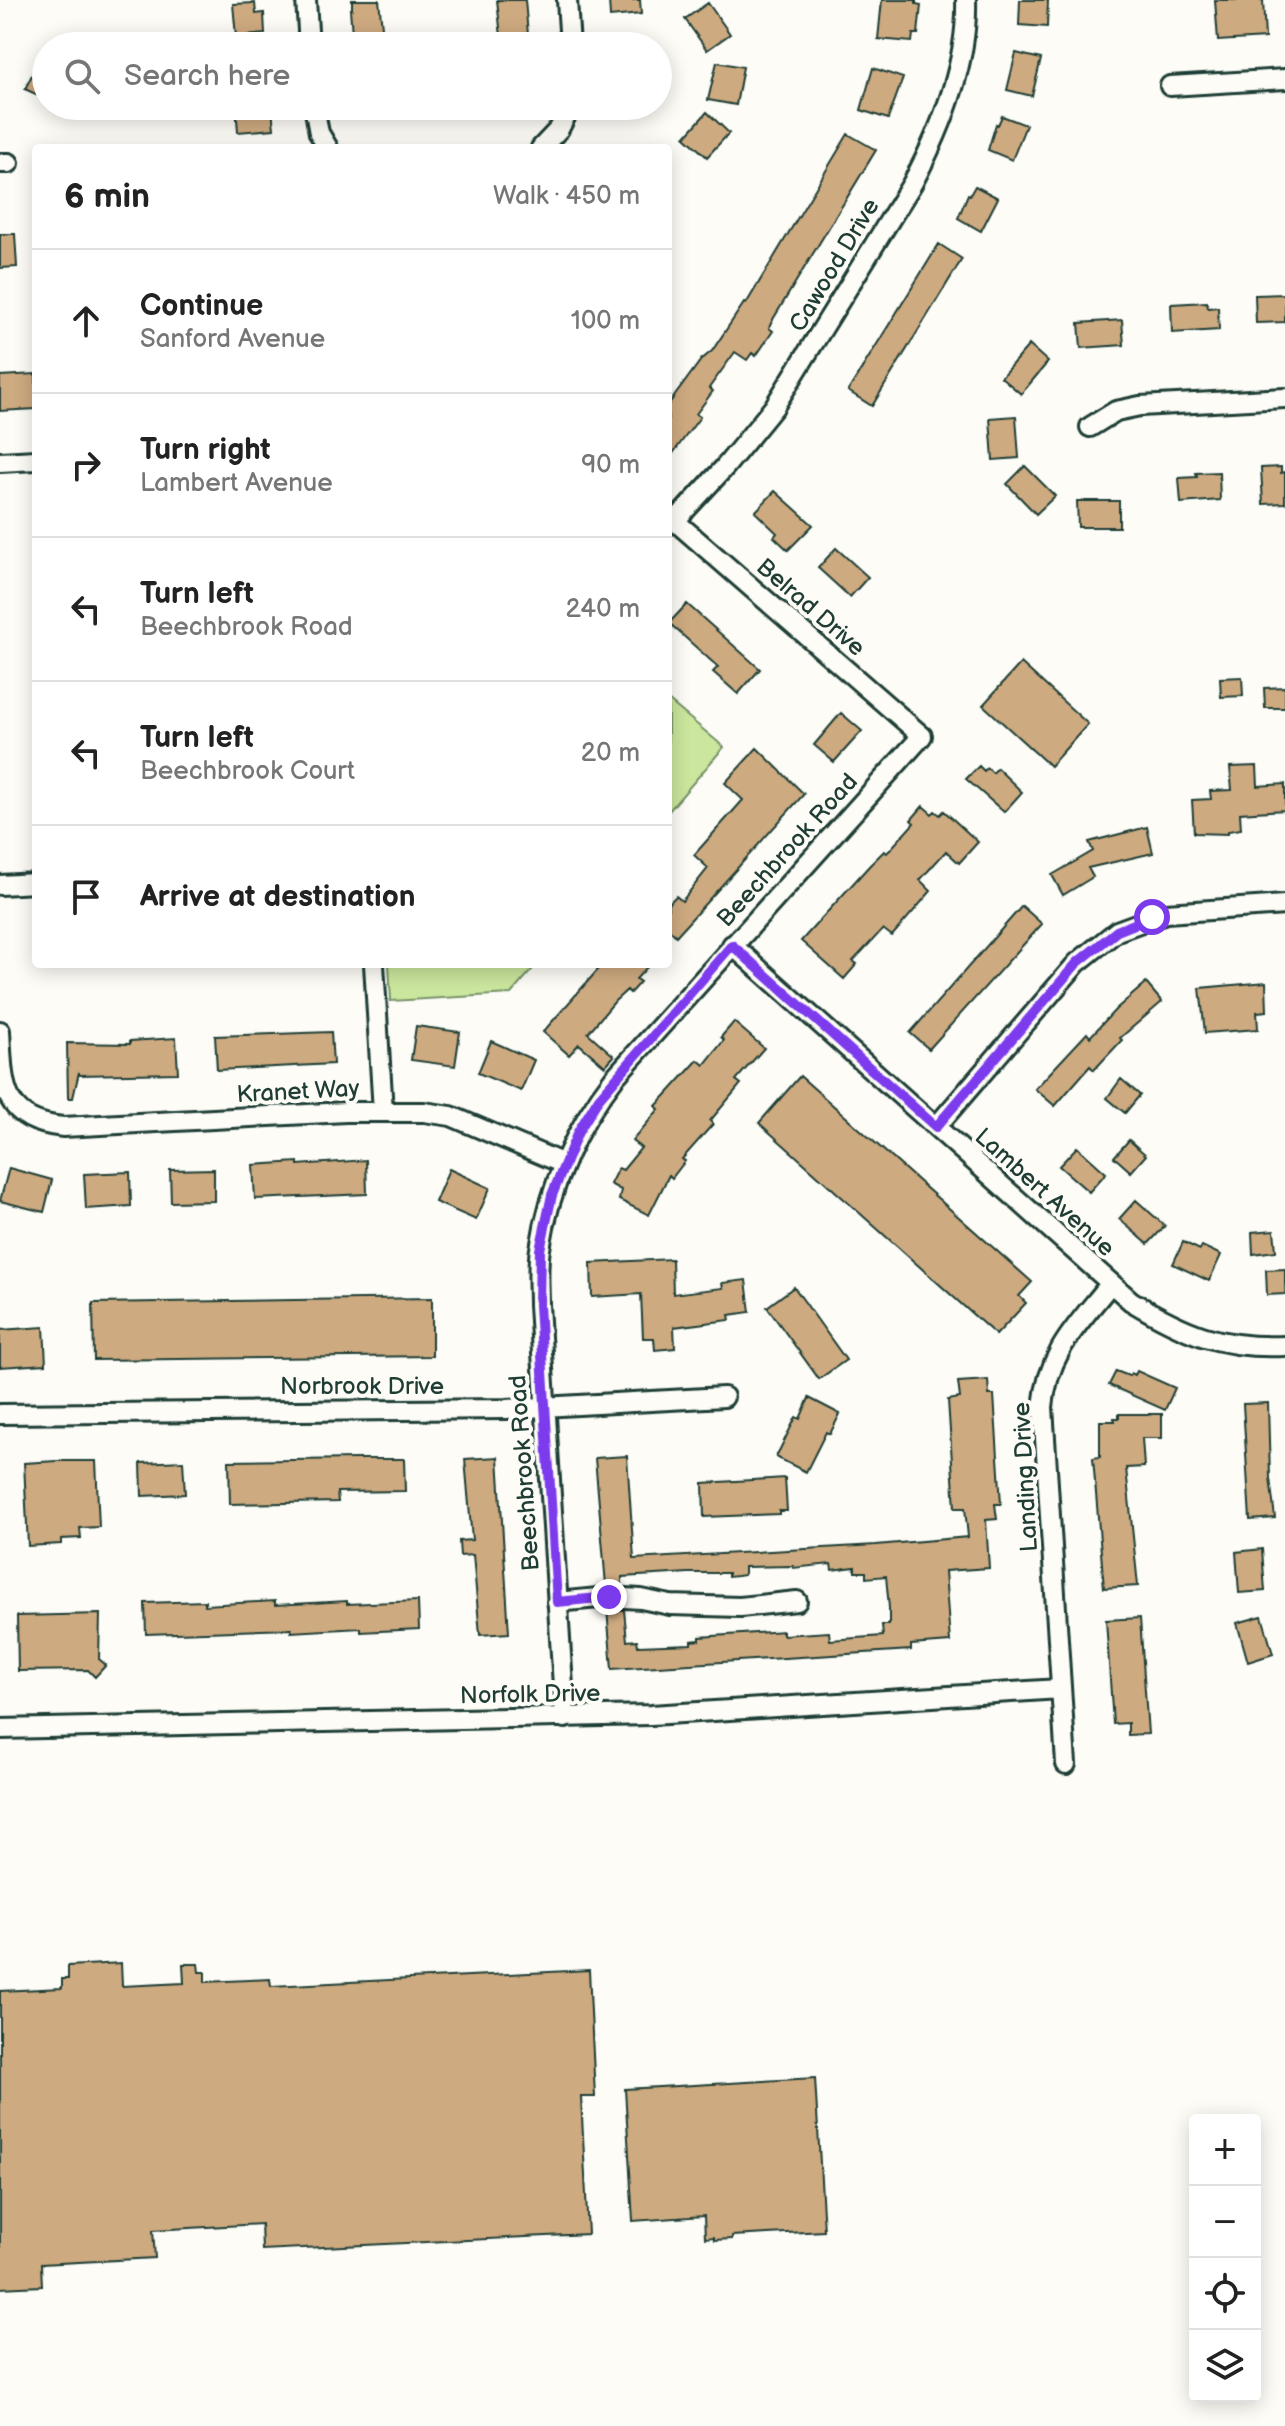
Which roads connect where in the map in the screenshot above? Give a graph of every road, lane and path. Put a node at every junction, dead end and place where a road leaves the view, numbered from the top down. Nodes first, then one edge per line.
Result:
1 (306, 0) edge
2 (567, 0) edge
3 (966, 0) edge
4 (308, 32) edge
5 (569, 32) edge
6 (1285, 79) edge
7 (1170, 86) dead end
8 (317, 120) edge
9 (564, 120) edge
10 (326, 144) edge
11 (545, 144) edge
12 (1285, 398) edge
13 (1090, 427) dead end
14 (32, 460) edge
15 (0, 462) edge
16 (672, 518) edge
17 (922, 736) joint
18 (32, 883) edge
19 (0, 885) edge
20 (1285, 905) edge
21 (732, 945) junction
22 (374, 968) edge
23 (0, 1031) edge
24 (383, 1112) junction
25 (936, 1127) junction
26 (564, 1164) junction
27 (1111, 1283) junction
28 (1285, 1346) edge
29 (724, 1397) dead end
30 (543, 1407) junction
31 (0, 1414) edge
32 (797, 1601) dead end
33 (557, 1602) junction
34 (1060, 1689) junction
35 (565, 1718) junction
36 (0, 1729) edge
37 (1066, 1764) dead end

1 - 4 street
2 - 5 street
3 - 16 street, Cawood Drive
6 - 7 street
8 - 10 street
9 - 11 street
12 - 13 street
14 - 15 street
16 - 17 street, Belrad Drive
17 - 21 street, Beechbrook Road
18 - 19 street
20 - 25 street
21 - 25 street, Lambert Avenue
21 - 26 street, Beechbrook Road
22 - 24 street
23 - 24 street, Kranet Way
24 - 26 street, Kranet Way
25 - 27 street, Lambert Avenue
26 - 30 street, Beechbrook Road
27 - 28 street, Lambert Avenue
27 - 34 street, Landing Drive
29 - 30 street, Norbrook Drive
30 - 31 street, Norbrook Drive
30 - 33 street, Beechbrook Road
32 - 33 street
33 - 35 street, Beechbrook Road
34 - 35 street, Norfolk Drive
34 - 37 street, Landing Drive
35 - 36 street, Norfolk Drive

